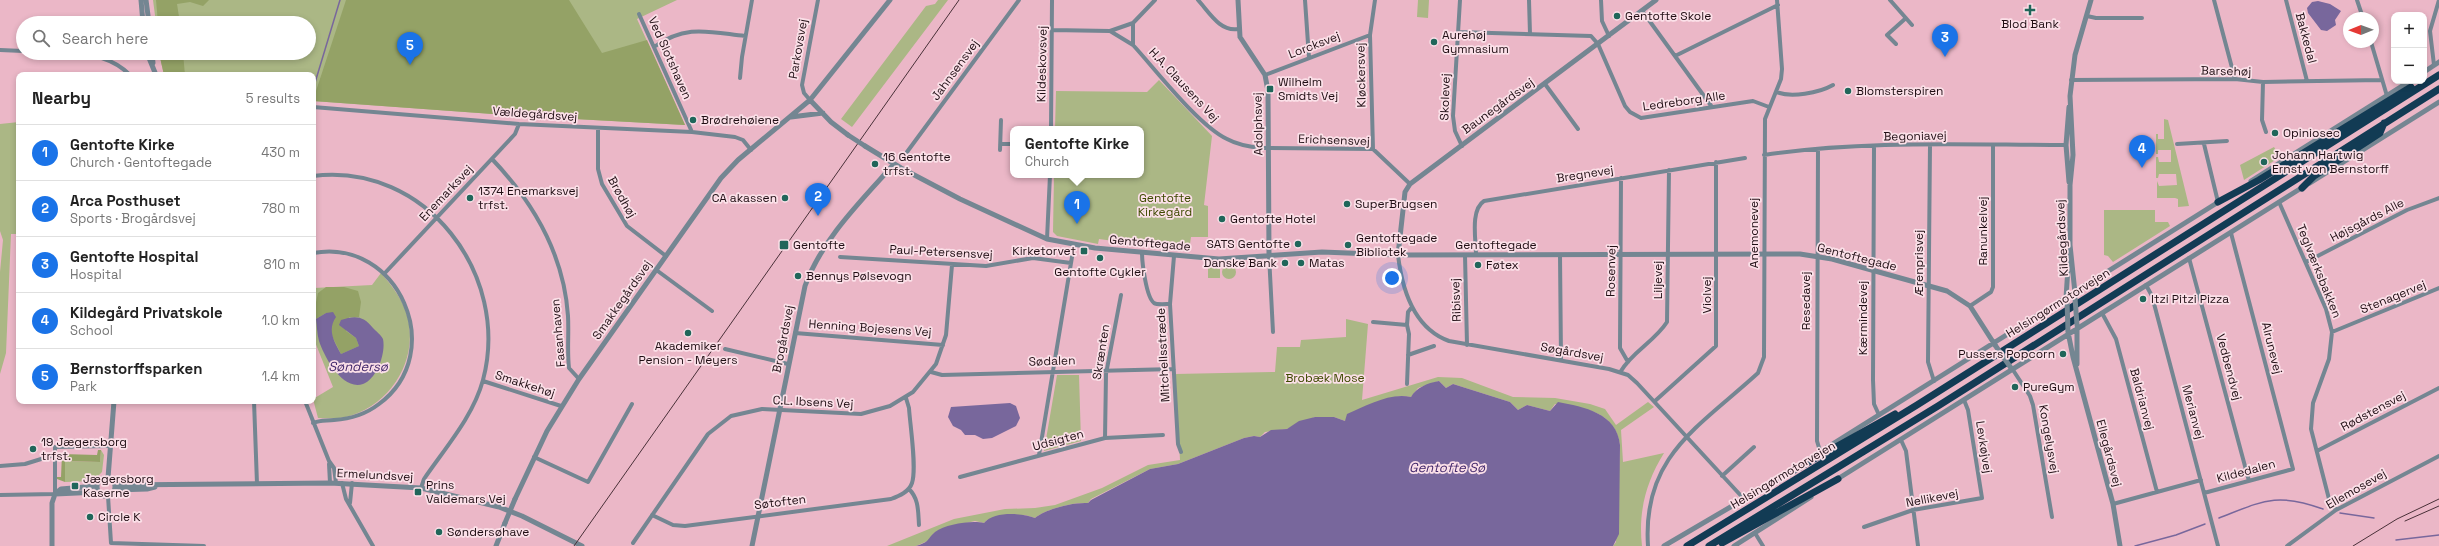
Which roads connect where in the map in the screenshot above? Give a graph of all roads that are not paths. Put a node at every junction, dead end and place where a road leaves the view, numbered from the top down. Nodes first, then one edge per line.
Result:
1 (140, 0) edge
2 (146, 0) edge
3 (752, 0) edge
4 (818, 0) edge
5 (890, 0) edge
6 (1019, 0) edge
7 (1052, 0) edge
8 (1155, 0) edge
9 (1198, 0) edge
10 (1238, 0) edge
11 (1305, 0) edge
12 (1374, 0) edge
13 (1460, 0) edge
14 (1529, 0) edge
15 (1602, 0) edge
16 (1656, 0) edge
17 (1777, 0) edge
18 (1890, 0) edge
19 (2091, 0) edge
20 (2214, 0) edge
21 (2286, 0) edge
22 (2357, 0) edge
23 (2439, 0) edge
24 (1778, 6) junction
25 (1643, 12) junction
26 (2361, 12) edge
27 (639, 14) dead end
28 (142, 16) edge
29 (148, 16) edge
30 (2086, 16) junction
31 (1906, 18) junction
32 (2142, 18) dead end
33 (1133, 23) junction
34 (1912, 25) dead end
35 (1238, 29) junction
36 (1052, 30) junction
37 (1110, 31) junction
38 (1458, 32) junction
39 (1530, 34) junction
40 (1370, 35) junction
41 (745, 36) junction
42 (1609, 36) junction
43 (1598, 44) junction
44 (1896, 44) dead end
45 (1133, 45) junction
46 (654, 47) junction
47 (2373, 48) edge
48 (0, 50) edge
49 (16, 51) edge
50 (1675, 56) junction
51 (1309, 58) junction
52 (106, 60) edge
53 (150, 60) edge
54 (153, 60) edge
55 (2438, 66) edge
56 (154, 68) junction
57 (2427, 71) edge
58 (126, 72) edge
59 (155, 72) edge
60 (1264, 75) junction
61 (2439, 75) edge
62 (2427, 76) edge
63 (740, 78) dead end
64 (2235, 79) junction
65 (2071, 80) junction
66 (2381, 80) junction
67 (2307, 81) junction
68 (2263, 82) junction
69 (1545, 84) junction
70 (2405, 84) edge
71 (2416, 84) edge
72 (1833, 85) dead end
73 (2439, 88) edge
74 (1776, 92) junction
75 (2387, 96) junction
76 (810, 100) junction
77 (2439, 102) edge
78 (2070, 105) junction
79 (1769, 106) junction
80 (316, 107) edge
81 (1712, 107) junction
82 (823, 113) junction
83 (791, 117) junction
84 (1001, 120) dead end
85 (2384, 123) junction
86 (519, 124) junction
87 (1051, 126) edge
88 (598, 128) junction
89 (1578, 129) dead end
90 (692, 132) junction
91 (2266, 132) dead end
92 (2227, 141) dead end
93 (1000, 144) junction
94 (1010, 144) edge
95 (2177, 144) dead end
96 (2204, 144) junction
97 (1930, 145) junction
98 (1993, 145) junction
99 (2066, 145) junction
100 (1462, 146) junction
101 (1874, 147) junction
102 (1268, 148) junction
103 (1818, 149) junction
104 (751, 150) junction
105 (1000, 150) dead end
106 (1373, 150) junction
107 (907, 152) dead end
108 (1764, 155) junction
109 (1745, 158) dead end
110 (492, 159) junction
111 (1716, 162) junction
112 (894, 164) junction
113 (1669, 170) junction
114 (316, 176) edge
115 (1050, 178) edge
116 (1621, 178) junction
117 (1410, 184) junction
118 (2070, 185) junction
119 (2302, 188) junction
120 (2439, 198) edge
121 (2218, 202) junction
122 (2279, 202) junction
123 (437, 218) junction
124 (2231, 233) junction
125 (1047, 238) junction
126 (2070, 245) junction
127 (1074, 246) junction
128 (316, 252) edge
129 (1142, 252) junction
130 (1668, 254) junction
131 (1717, 254) junction
132 (1269, 255) junction
133 (1398, 255) junction
134 (1465, 255) junction
135 (1476, 255) junction
136 (1560, 255) junction
137 (1621, 255) junction
138 (1764, 255) junction
139 (666, 256) junction
140 (1174, 256) junction
141 (1816, 256) junction
142 (840, 257) dead end
143 (2189, 258) junction
144 (2306, 262) junction
145 (1071, 263) junction
146 (952, 265) junction
147 (655, 269) junction
148 (1873, 270) junction
149 (384, 274) junction
150 (2146, 285) junction
151 (1929, 286) junction
152 (2439, 288) edge
153 (2075, 291) junction
154 (1121, 295) dead end
155 (2075, 298) joint
156 (2066, 299) junction
157 (1170, 304) junction
158 (1970, 306) junction
159 (1412, 307) junction
160 (712, 311) dead end
161 (2102, 313) junction
162 (1373, 322) dead end
163 (1407, 325) junction
164 (2077, 327) junction
165 (1273, 332) dead end
166 (2332, 332) junction
167 (795, 333) junction
168 (2068, 333) junction
169 (1994, 344) junction
170 (943, 345) junction
171 (1467, 345) junction
172 (1434, 346) dead end
173 (725, 350) dead end
174 (1408, 355) junction
175 (1561, 360) junction
176 (1628, 362) junction
177 (788, 364) junction
178 (2077, 365) junction
179 (1174, 369) junction
180 (2012, 369) junction
181 (1106, 370) junction
182 (1054, 371) junction
183 (931, 372) junction
184 (1621, 372) junction
185 (579, 379) junction
186 (1934, 380) junction
187 (483, 381) junction
188 (1407, 384) dead end
189 (2439, 388) edge
190 (906, 398) junction
191 (1964, 400) junction
192 (1655, 401) junction
193 (114, 404) edge
194 (254, 404) edge
195 (306, 404) edge
196 (632, 404) dead end
197 (1917, 405) junction
198 (561, 406) junction
199 (779, 410) junction
200 (1878, 416) junction
201 (313, 423) junction
202 (1163, 434) dead end
203 (1687, 437) junction
204 (1105, 438) junction
205 (1901, 440) junction
206 (110, 446) junction
207 (1754, 447) dead end
208 (1181, 452) dead end
209 (1820, 452) junction
210 (2317, 452) junction
211 (54, 455) junction
212 (1039, 455) junction
213 (2439, 456) edge
214 (534, 457) junction
215 (0, 466) edge
216 (2293, 469) joint
217 (1722, 476) junction
218 (960, 477) dead end
219 (1782, 477) junction
220 (108, 478) junction
221 (1838, 479) junction
222 (2201, 480) junction
223 (2249, 481) junction
224 (333, 483) junction
225 (342, 483) junction
226 (257, 484) junction
227 (352, 484) junction
228 (97, 486) junction
229 (115, 487) junction
230 (421, 488) junction
231 (909, 489) junction
232 (98, 492) junction
233 (2157, 492) junction
234 (2204, 493) junction
235 (55, 494) junction
236 (0, 495) edge
237 (108, 496) junction
238 (1982, 498) joint
239 (1744, 499) junction
240 (350, 503) junction
241 (2113, 504) junction
242 (1914, 510) junction
243 (2336, 510) junction
244 (652, 515) junction
245 (759, 515) junction
246 (2052, 517) dead end
247 (919, 525) dead end
248 (1864, 527) dead end
249 (1755, 534) junction
250 (633, 543) dead end
251 (52, 546) edge
252 (204, 546) edge
253 (373, 546) edge
254 (496, 546) edge
255 (582, 546) edge
256 (752, 546) edge
257 (1648, 546) edge
258 (1664, 546) edge
259 (1687, 546) edge
260 (1708, 546) edge
261 (1717, 546) edge
262 (1734, 546) edge
263 (1763, 546) edge
264 (1918, 546) edge
265 (2120, 546) edge
266 (2218, 546) edge
267 (2287, 546) edge

1 - 28 street
2 - 29 street
3 - 41 street
4 - 76 street, Parkovsvej
5 - 76 street, Smakkegårdsvej
6 - 107 street, Jahnsensvej
7 - 36 street, Kildeskovsvej
8 - 33 street
9 - 35 street
10 - 35 street, Adolphsvej
11 - 51 street
12 - 40 street, Kløckersvej
13 - 38 street, Skolevej
14 - 39 street
15 - 42 street
16 - 25 street, Baunegårdsvej
17 - 24 street, Anemonevej
18 - 31 street
19 - 30 street, Kildegårdsvej
20 - 64 street
21 - 67 street, Bakkedal
22 - 26 street
23 - 55 street
24 - 50 street
24 - 74 street, Anemonevej
25 - 42 street, Baunegårdsvej
25 - 50 street
27 - 46 street, Ved Slotshaven
30 - 32 street
30 - 65 street, Kildegårdsvej
31 - 34 street
31 - 44 street
33 - 37 street
33 - 45 street, H.A. Clausens Vej
35 - 60 street, Adolphsvej
36 - 37 street
36 - 87 street, Kildeskovsvej
37 - 45 street, H.A. Clausens Vej
38 - 39 street
38 - 100 street, Skolevej
39 - 43 street
40 - 51 street, Lorcksvej
40 - 106 street, Kløckersvej
41 - 46 street
41 - 63 street
42 - 43 street, Baunegårdsvej
43 - 69 street, Baunegårdsvej
43 - 81 street, Ledreborg Alle
45 - 102 street, H.A. Clausens Vej
46 - 90 street, Ved Slotshaven
47 - 66 street
48 - 49 street
50 - 81 street
51 - 60 street, Lorcksvej
52 - 58 street
53 - 56 street
54 - 56 street
55 - 57 street
55 - 62 highway
56 - 59 street
60 - 102 street, Adolphsvej
61 - 197 highway, Helsingørmotorvejen
64 - 65 street, Barsehøj
64 - 68 street, Barsehøj
65 - 78 street, Kildegårdsvej
66 - 67 street, Barsehøj
66 - 75 street
67 - 68 street, Barsehøj
68 - 91 street
69 - 89 street
69 - 100 street, Baunegårdsvej
70 - 75 street
71 - 121 highway
72 - 74 street
73 - 85 highway, Helsingørmotorvejen
74 - 79 street, Anemonevej
75 - 121 street
76 - 82 street, Gentoftegade
76 - 83 street, Smakkegårdsvej
77 - 119 street
78 - 99 street, Kildegårdsvej
78 - 118 street, Kildegårdsvej
79 - 81 street, Ledreborg Alle
79 - 108 street, Anemonevej
80 - 86 street, Vældegårdsvej
82 - 83 street
82 - 112 street, Gentoftegade, bridge
83 - 104 street, Smakkegårdsvej
84 - 93 street
85 - 119 highway
85 - 260 highway, Helsingørmotorvejen
86 - 88 street, Vældegårdsvej
86 - 110 street, Enemarksvej
88 - 90 street, Vældegårdsvej
88 - 139 street, Brødhøj
90 - 104 street, Vældegårdsvej
92 - 96 street
93 - 94 street
93 - 105 street
95 - 96 street
96 - 121 street
97 - 98 street, Begoniavej
97 - 101 street, Begoniavej
97 - 151 street, Ærenprisvej
98 - 99 street, Begoniavej
98 - 158 street, Ranunkelvej
99 - 118 street, Kildegårdsvej
100 - 117 street, Baunegårdsvej
101 - 103 street, Begoniavej
101 - 148 street, Kærmindevej
102 - 106 street, Erichsensvej
102 - 132 street, Adolphsvej
103 - 108 street, Begoniavej
103 - 141 street, Resedavej
104 - 139 street, Smakkegårdsvej
106 - 117 street, Erichsensvej
108 - 138 street, Anemonevej
109 - 111 street, Bregnevej
110 - 123 street, Enemarksvej
110 - 185 street, Fasanhaven
111 - 113 street, Bregnevej
111 - 131 street, Violvej
112 - 125 street, Gentoftegade
112 - 167 street, Brogårdsvej
113 - 116 street, Bregnevej
113 - 130 street, Liljevej
114 - 123 street
115 - 125 street
116 - 135 street, Bregnevej
116 - 137 street, Rosenvej
117 - 133 street
118 - 126 street, Kildegårdsvej
119 - 122 street
120 - 144 street, Højsgårds Alle
121 - 153 street
122 - 124 street
122 - 144 street, Teglværksbakken
123 - 149 street, Enemarksvej
123 - 187 street
124 - 143 street
124 - 216 street, Alrunevej
125 - 127 street, Gentoftegade
126 - 153 street, Kildegårdsvej
126 - 156 street, Ellegårdsvej
127 - 129 street, Gentoftegade
127 - 145 street
128 - 149 street
129 - 140 street, Gentoftegade
129 - 157 street
130 - 131 street, Gentoftegade
130 - 137 street, Gentoftegade
130 - 176 street, Liljevej
131 - 138 street, Gentoftegade
131 - 192 street, Violvej
132 - 133 street, Gentoftegade
132 - 140 street, Gentoftegade
132 - 165 street
133 - 134 street, Gentoftegade
133 - 159 street, Søgårdsvej
134 - 135 street, Gentoftegade
134 - 171 street, Ribisvej
135 - 136 street, Gentoftegade
136 - 137 street, Gentoftegade
136 - 175 street
137 - 176 street, Rosenvej
138 - 141 street, Gentoftegade
138 - 203 street, Anemonevej
139 - 147 street, Smakkegårdsvej
140 - 157 street, Mitchellsstræde
141 - 148 street, Gentoftegade
141 - 209 street, Resedavej
142 - 146 street, Paul-Petersensvej
143 - 150 street
143 - 223 street, Vedbendvej
144 - 166 street, Teglværksbakken
145 - 146 street, Paul-Petersensvej
145 - 182 street
146 - 170 street, C.L. Ibsens Vej
147 - 160 street
147 - 185 street, Smakkegårdsvej
148 - 151 street, Gentoftegade
148 - 200 street, Kærmindevej
149 - 201 street
150 - 161 street
150 - 222 street, Merianvej
151 - 158 street, Gentoftegade
151 - 186 street, Ærenprisvej
152 - 166 street, Stenagervej
153 - 155 street, Kildegårdsvej
153 - 156 street
154 - 181 street, Skrænten
155 - 164 street, Ellegårdsvej, bridge
156 - 168 street, Ellegårdsvej, bridge
156 - 169 street
157 - 179 street, Mitchellsstræde
158 - 169 street, Gentoftegade
159 - 163 street
159 - 171 street, Søgårdsvej
161 - 164 street
161 - 233 street, Baldrianvej
162 - 163 street
163 - 174 street
164 - 168 street
164 - 178 street, Ellegårdsvej
166 - 210 street, Teglværksbakken
167 - 170 street, Henning Bojesens Vej
167 - 177 street, Brogårdsvej
168 - 178 street, Ellegårdsvej
168 - 180 street
169 - 180 street, Gentoftegade, bridge
169 - 186 street
170 - 183 street, C.L. Ibsens Vej
171 - 175 street, Søgårdsvej
172 - 174 street
173 - 177 street
174 - 188 street
175 - 184 street, Søgårdsvej
176 - 184 street, Liljevej
177 - 199 street, Brogårdsvej
178 - 241 street, Ellegårdsvej
179 - 181 street, Sødalen
179 - 208 street, Mitchellsstræde
180 - 191 street
180 - 246 street, Kongelysvej
181 - 182 street, Sødalen
181 - 204 street, Skrænten
182 - 183 street, Sødalen
182 - 212 street
183 - 190 street, C.L. Ibsens Vej
184 - 192 street, Søgårdsvej
185 - 198 street, Smakkegårdsvej
186 - 200 street
187 - 198 street, Smakkehøj
187 - 230 street
189 - 210 street, Rødstensvej
190 - 199 street, C.L. Ibsens Vej
190 - 231 street
191 - 205 street
191 - 238 street, Levkøjvej
192 - 203 street, Søgårdsvej
193 - 206 street
194 - 226 street
195 - 201 street
196 - 214 street
197 - 219 highway
197 - 259 highway, Helsingørmotorvejen
198 - 214 street, Smakkegårdsvej
199 - 244 street, C.L. Ibsens Vej
199 - 245 street, Brogårdsvej
200 - 209 street
201 - 224 street
202 - 204 street, Udsigten
203 - 217 street, Søgårdsvej
203 - 257 street, Anemonevej
204 - 212 street, Udsigten
205 - 221 street
205 - 242 street
206 - 211 street
206 - 220 street
207 - 217 street
209 - 219 street
210 - 243 street, Teglværksbakken
211 - 215 street
211 - 235 street
212 - 218 street, Udsigten
213 - 243 street, Ellemosevej
214 - 254 street, Smakkegårdsvej, bridge
216 - 223 street, Kildedalen
217 - 239 street, Søgårdsvej
219 - 239 street
220 - 228 street
220 - 229 street
221 - 249 street
221 - 261 highway
222 - 233 street, Kildedalen
222 - 234 street, Merianvej
223 - 234 street, Kildedalen
224 - 225 street, Ermelundsvej
224 - 226 street, Ermelundsvej
225 - 227 street, Ermelundsvej
225 - 240 street
226 - 229 street, Ermelundsvej
227 - 230 street, Ermelundsvej
227 - 240 street
228 - 232 street
228 - 235 street
229 - 237 street
230 - 255 street, Ermelundsvej
231 - 245 street, Søtoften
231 - 247 street
232 - 235 street
232 - 237 street
233 - 241 street, Kildedalen
234 - 266 street, Merianvej
235 - 236 street
235 - 251 street
237 - 252 street
238 - 242 street, Nellikevej
239 - 258 street
240 - 253 street
241 - 265 street, Ellegårdsvej
242 - 248 street, Nellikevej
242 - 264 street
243 - 267 street, Ellemosevej
244 - 245 street, Søtoften
244 - 250 street, C.L. Ibsens Vej
245 - 256 street, Brogårdsvej
249 - 262 street
249 - 263 street

